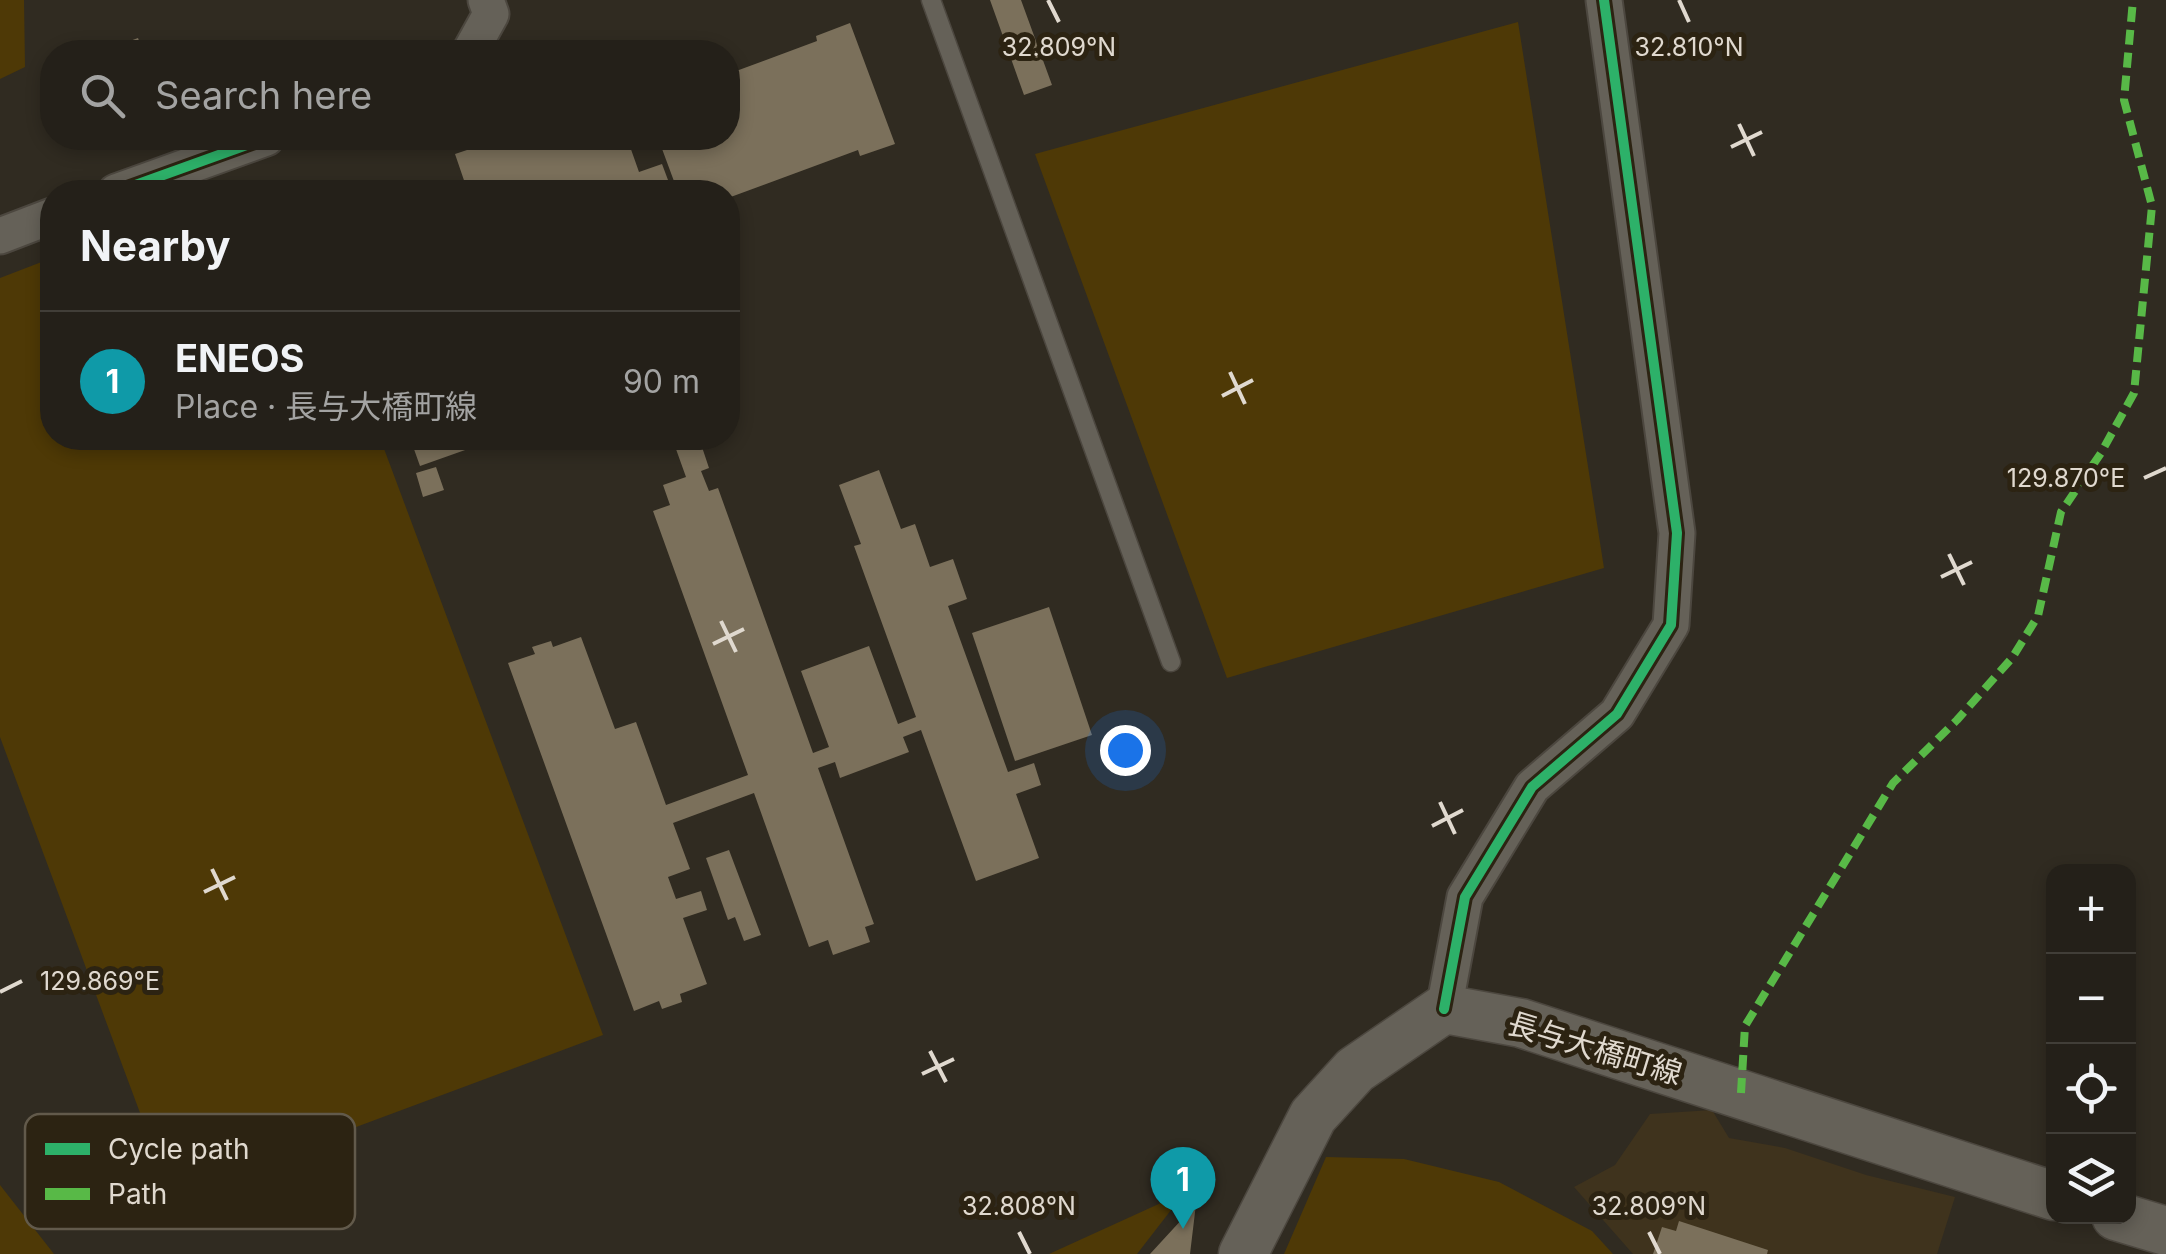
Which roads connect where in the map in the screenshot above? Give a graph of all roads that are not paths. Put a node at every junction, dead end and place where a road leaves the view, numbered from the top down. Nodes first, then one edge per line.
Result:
1 (486, 0) edge
2 (931, 0) edge
3 (1604, 0) edge
4 (477, 40) edge
5 (233, 150) edge
6 (149, 180) edge
7 (40, 221) edge
8 (0, 236) edge
9 (1171, 662) dead end
10 (1444, 1009) junction
11 (2046, 1193) edge
12 (2136, 1222) edge
13 (2166, 1231) edge
14 (1243, 1254) edge

1 - 4 street
2 - 9 lane
3 - 10 street
5 - 6 street
7 - 8 street
10 - 11 main road, 長与大橋町線
10 - 14 main road
12 - 13 main road

